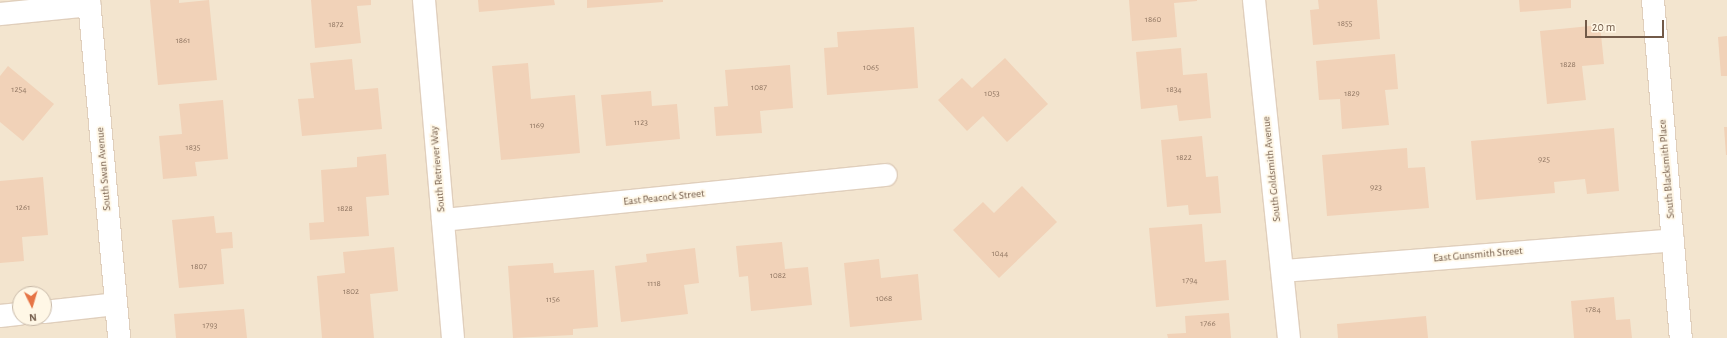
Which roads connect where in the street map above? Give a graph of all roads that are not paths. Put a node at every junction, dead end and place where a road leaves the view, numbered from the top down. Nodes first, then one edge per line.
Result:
1 (424, 0) edge
2 (1254, 0) edge
3 (1653, 0) edge
4 (90, 2) edge
5 (0, 14) edge
6 (886, 175) dead end
7 (443, 220) junction
8 (1673, 240) junction
9 (1283, 271) junction
10 (116, 304) junction
11 (52, 311) edge
12 (12, 315) edge
13 (0, 316) edge
14 (119, 338) edge
15 (453, 338) edge
16 (1289, 338) edge
17 (1681, 338) edge

1 - 7 street, South Retriever Way
2 - 9 street, South Goldsmith Avenue
3 - 8 street, South Blacksmith Place
4 - 5 street
4 - 10 street, South Swan Avenue
6 - 7 street, East Peacock Street
7 - 15 street, South Retriever Way
8 - 9 street, East Gunsmith Street
8 - 17 street, South Blacksmith Place
9 - 16 street, South Goldsmith Avenue
10 - 11 street
10 - 14 street, South Swan Avenue
12 - 13 street

